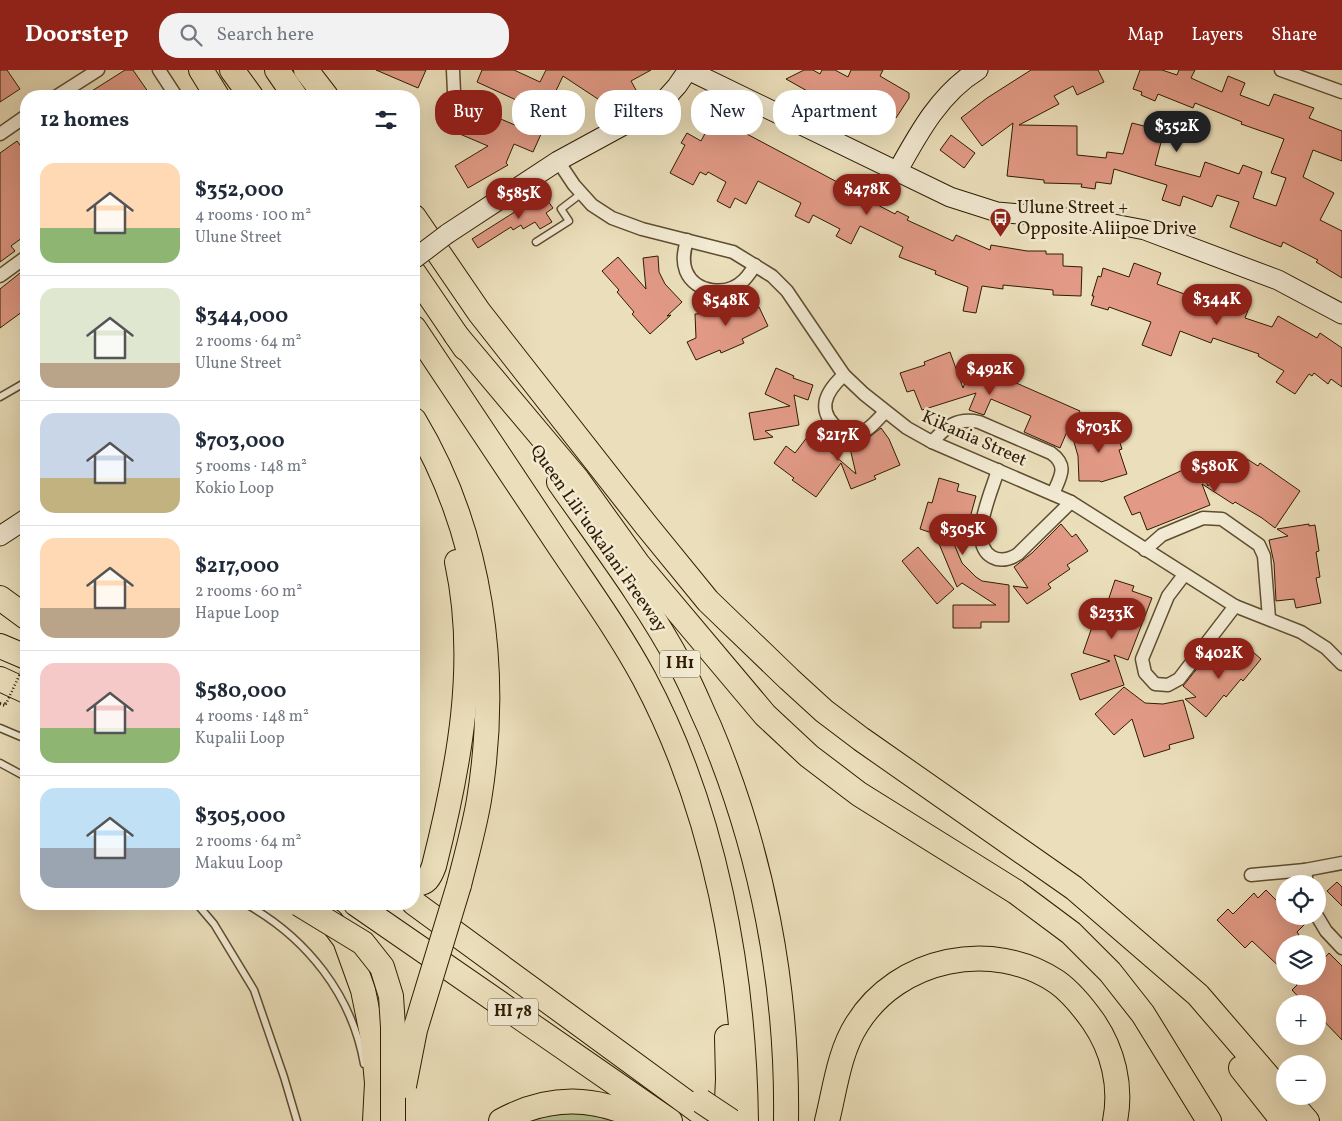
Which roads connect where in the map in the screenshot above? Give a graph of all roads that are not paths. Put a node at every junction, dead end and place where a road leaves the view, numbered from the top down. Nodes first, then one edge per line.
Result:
1 (98, 70) edge
2 (159, 70) edge
3 (201, 70) edge
4 (232, 70) edge
5 (277, 70) edge
6 (306, 70) edge
7 (453, 70) edge
8 (688, 70) edge
9 (978, 70) edge
10 (1281, 70) edge
11 (67, 90) edge
12 (172, 90) edge
13 (213, 90) edge
14 (247, 90) edge
15 (291, 90) edge
16 (321, 90) edge
17 (454, 90) edge
18 (1342, 92) edge
19 (20, 120) edge
20 (0, 134) edge
21 (558, 161) junction
22 (897, 172) junction
23 (582, 193) junction
24 (420, 226) edge
25 (687, 240) junction
26 (536, 242) dead end
27 (420, 254) edge
28 (20, 262) edge
29 (755, 264) junction
30 (0, 276) edge
31 (420, 282) edge
32 (1342, 314) edge
33 (456, 335) junction
34 (420, 337) edge
35 (844, 375) junction
36 (20, 385) edge
37 (0, 397) edge
38 (885, 412) junction
39 (420, 431) edge
40 (932, 442) junction
41 (420, 457) edge
42 (998, 470) junction
43 (1053, 494) junction
44 (1070, 502) junction
45 (20, 523) edge
46 (0, 536) edge
47 (1145, 550) junction
48 (1184, 575) junction
49 (0, 598) edge
50 (1235, 606) junction
51 (20, 613) edge
52 (1270, 618) junction
53 (0, 646) edge
54 (20, 656) edge
55 (1342, 664) edge
56 (0, 728) edge
57 (20, 736) edge
58 (0, 763) edge
59 (20, 774) edge
60 (713, 861) junction
61 (1342, 863) edge
62 (1305, 870) junction
63 (1251, 875) dead end
64 (1306, 875) edge
65 (420, 883) edge
66 (420, 908) edge
67 (202, 910) edge
68 (254, 910) edge
69 (309, 910) edge
70 (323, 910) edge
71 (365, 910) edge
72 (1109, 920) junction
73 (1322, 925) edge
74 (1342, 948) edge
75 (366, 1075) dead end
76 (1276, 1086) edge
77 (369, 1098) dead end
78 (1293, 1105) edge
79 (704, 1111) edge
80 (297, 1121) edge
81 (370, 1121) edge
82 (375, 1121) edge
83 (393, 1121) edge
84 (399, 1121) edge
85 (501, 1121) edge
86 (645, 1121) edge
87 (670, 1121) edge
88 (726, 1121) edge
89 (731, 1121) edge
90 (746, 1121) edge
91 (786, 1121) edge
92 (827, 1121) edge
93 (1115, 1121) edge
94 (1209, 1121) edge
95 (1283, 1121) edge
96 (1307, 1121) edge

1 - 11 street
2 - 12 street
3 - 13 highway
4 - 14 highway
5 - 15 highway
6 - 16 highway
7 - 17 street
8 - 21 street
8 - 22 street
9 - 22 street
10 - 18 street
19 - 20 street
21 - 23 street, Kikania Street
21 - 27 street, bridge
22 - 32 street
23 - 25 street, Kikania Street
23 - 26 lane
24 - 72 highway
25 - 29 street, Kikania Street
25 - 29 street
28 - 30 street
29 - 35 street, Kikania Street
31 - 33 highway, Queen Liliʻuokalani Freeway / I H1
33 - 91 highway, Queen Liliʻuokalani Freeway / I H1
33 - 94 highway
34 - 60 highway, Queen Liliʻuokalani Freeway / I H1
35 - 38 street, Kikania Street
35 - 38 street
36 - 37 lane
38 - 40 street, Kikania Street
39 - 84 highway, bridge
40 - 42 street, Kikania Street
40 - 43 street
41 - 65 highway
42 - 43 street, Kikania Street
42 - 44 street
43 - 44 street, Kikania Street
44 - 47 street, Kikania Street
45 - 46 street
47 - 48 street, Kikania Street
47 - 52 street
48 - 50 street, Kikania Street
48 - 50 street
49 - 51 highway
50 - 52 street, Kikania Street
52 - 55 street, Kikania Street
53 - 54 highway
56 - 57 lane
58 - 59 lane
60 - 88 highway
60 - 90 highway, Queen Liliʻuokalani Freeway / I H1
61 - 62 street
62 - 63 street
62 - 64 street
66 - 79 highway, HI 78
67 - 80 lane
68 - 75 lane
69 - 83 highway, bridge
70 - 82 highway
71 - 87 highway, HI 78
72 - 76 highway
72 - 95 highway
73 - 74 street
77 - 81 lane
78 - 96 highway
79 - 89 highway, bridge
85 - 86 highway
92 - 93 highway

